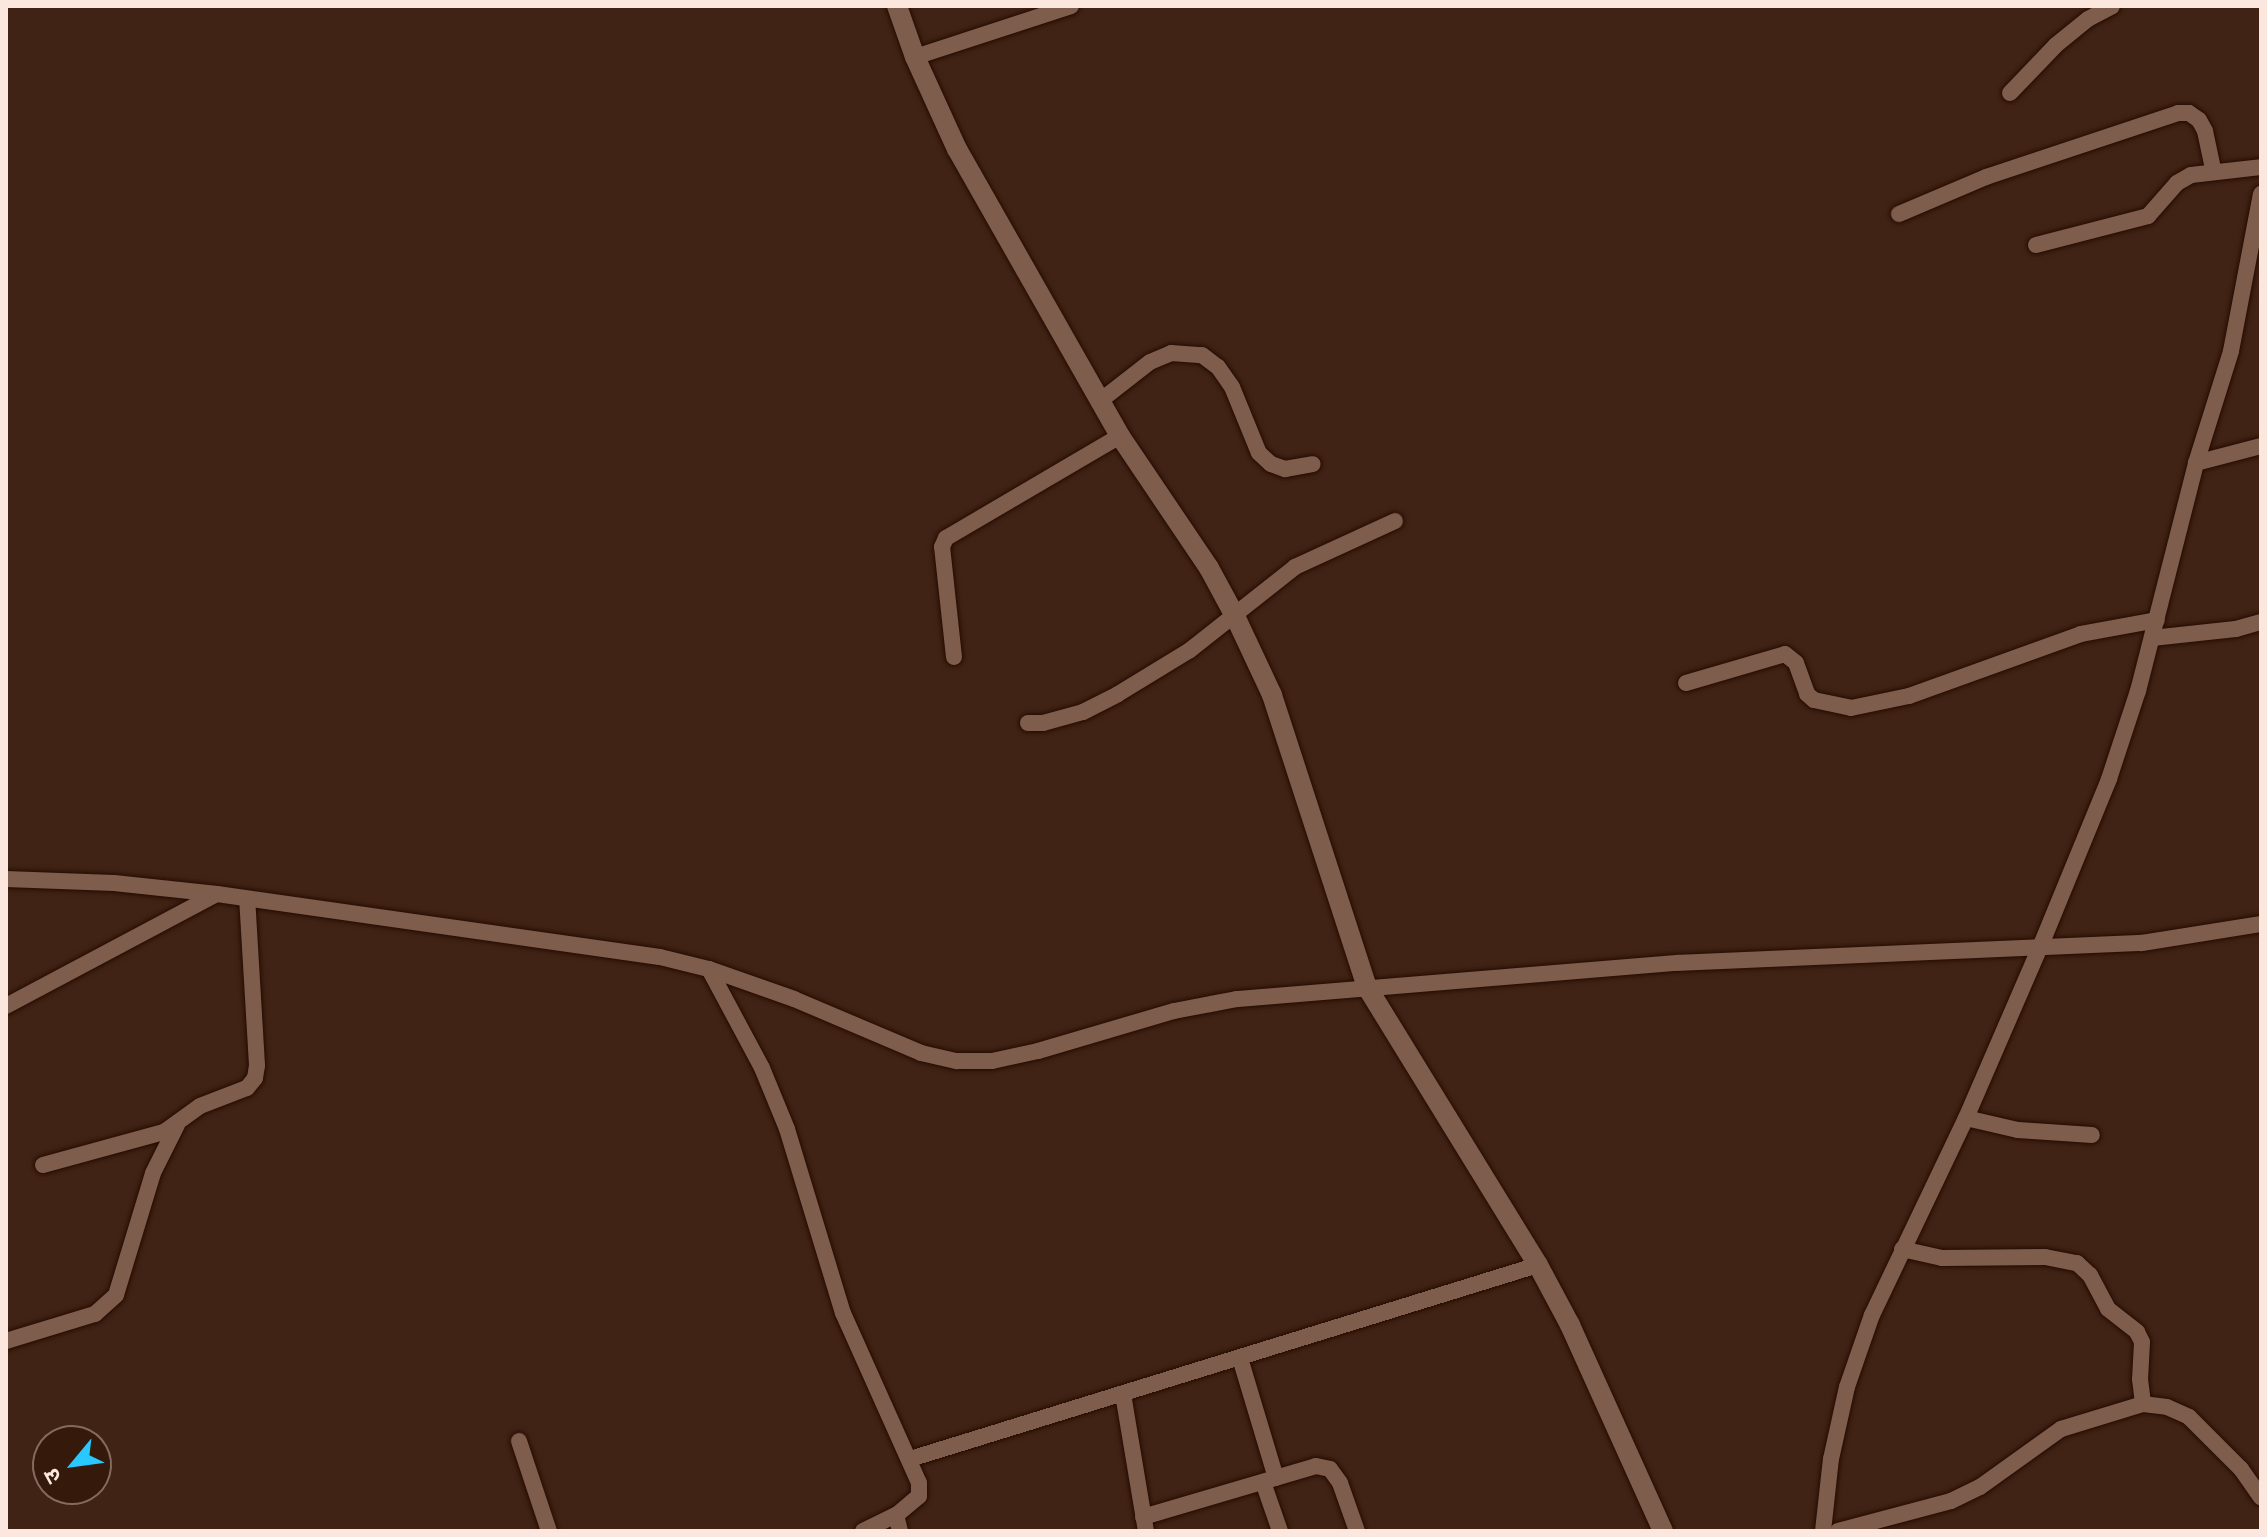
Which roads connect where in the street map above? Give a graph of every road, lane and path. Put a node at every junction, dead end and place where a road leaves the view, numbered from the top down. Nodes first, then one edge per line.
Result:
1 (897, 6) edge
2 (1071, 6) edge
3 (2112, 6) edge
4 (915, 57) junction
5 (2010, 93) dead end
6 (2261, 167) edge
7 (2213, 170) junction
8 (2261, 194) edge
9 (1899, 214) dead end
10 (2259, 227) edge
11 (2036, 245) dead end
12 (1100, 401) junction
13 (1120, 436) junction
14 (2261, 446) edge
15 (2196, 463) junction
16 (1313, 464) dead end
17 (1395, 521) dead end
18 (1235, 616) junction
19 (2157, 620) junction
20 (2261, 622) edge
21 (2152, 638) junction
22 (954, 657) dead end
23 (1686, 683) dead end
24 (1028, 723) dead end
25 (6, 879) edge
26 (217, 894) junction
27 (247, 899) junction
28 (2261, 924) edge
29 (2041, 945) junction
30 (709, 969) junction
31 (1367, 987) junction
32 (6, 1006) edge
33 (1966, 1118) junction
34 (178, 1124) junction
35 (2092, 1135) dead end
36 (43, 1165) dead end
37 (1902, 1249) junction
38 (1538, 1265) junction
39 (6, 1341) edge
40 (1240, 1358) junction
41 (1123, 1394) junction
42 (2143, 1404) junction
43 (519, 1441) dead end
44 (910, 1459) junction
45 (1270, 1480) junction
46 (2261, 1498) edge
47 (898, 1523) edge
48 (1144, 1524) edge
49 (549, 1531) edge
50 (863, 1531) edge
51 (1280, 1531) edge
52 (1357, 1531) edge
53 (1663, 1531) edge
54 (1823, 1531) edge
55 (1838, 1531) edge

1 - 4 street
2 - 4 street
3 - 5 street
4 - 12 street
6 - 7 street
7 - 9 street
7 - 11 street
8 - 10 street
10 - 15 street
12 - 13 street
12 - 16 street
13 - 18 street
13 - 22 street
14 - 15 street
15 - 19 street
17 - 18 street
18 - 24 street
18 - 31 street
19 - 21 street
19 - 23 street
20 - 21 street
21 - 29 street
25 - 26 street
26 - 27 street
26 - 32 street
27 - 30 street
27 - 34 street
28 - 29 street
29 - 31 street
29 - 33 street
30 - 31 street
30 - 44 street
31 - 38 street
33 - 35 street
33 - 37 street
34 - 36 street
34 - 39 street
37 - 42 street
37 - 54 street
38 - 40 street
38 - 53 street
40 - 41 street
40 - 45 street
41 - 44 street
41 - 48 street
42 - 46 street
42 - 55 street
43 - 49 street
44 - 47 street
45 - 48 street
45 - 51 street
45 - 52 street
47 - 50 street

